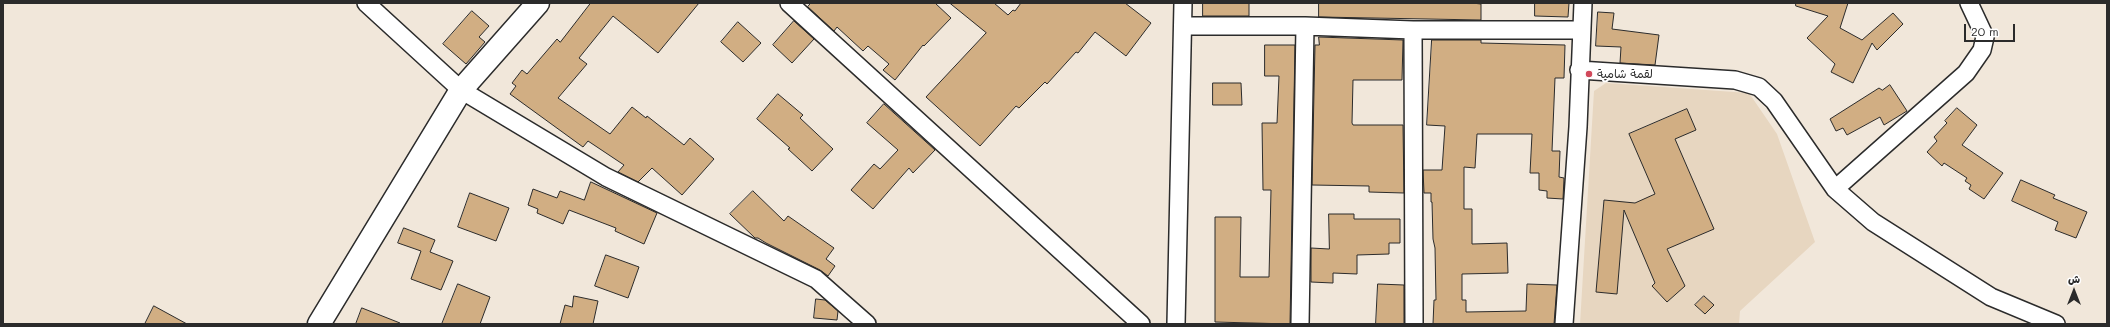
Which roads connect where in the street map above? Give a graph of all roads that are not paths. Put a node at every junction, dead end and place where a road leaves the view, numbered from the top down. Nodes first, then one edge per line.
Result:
1 (366, 3) edge
2 (538, 3) edge
3 (788, 3) edge
4 (1183, 3) edge
5 (1583, 3) edge
6 (1969, 3) edge
7 (1184, 26) junction
8 (1304, 26) junction
9 (1413, 30) junction
10 (1582, 30) junction
11 (1579, 70) junction
12 (461, 90) junction
13 (1835, 189) junction
14 (319, 324) edge
15 (867, 324) edge
16 (1141, 324) edge
17 (1176, 324) edge
18 (1300, 324) edge
19 (1414, 324) edge
20 (1564, 324) edge
21 (2056, 324) edge

1 - 12 street
2 - 12 street
3 - 16 street
4 - 7 street
5 - 10 street
6 - 13 street
7 - 8 street
7 - 17 street
8 - 9 street
8 - 18 street
9 - 10 street
9 - 19 street
10 - 11 street
11 - 13 street
11 - 20 street
12 - 14 street
12 - 15 street
13 - 21 street

